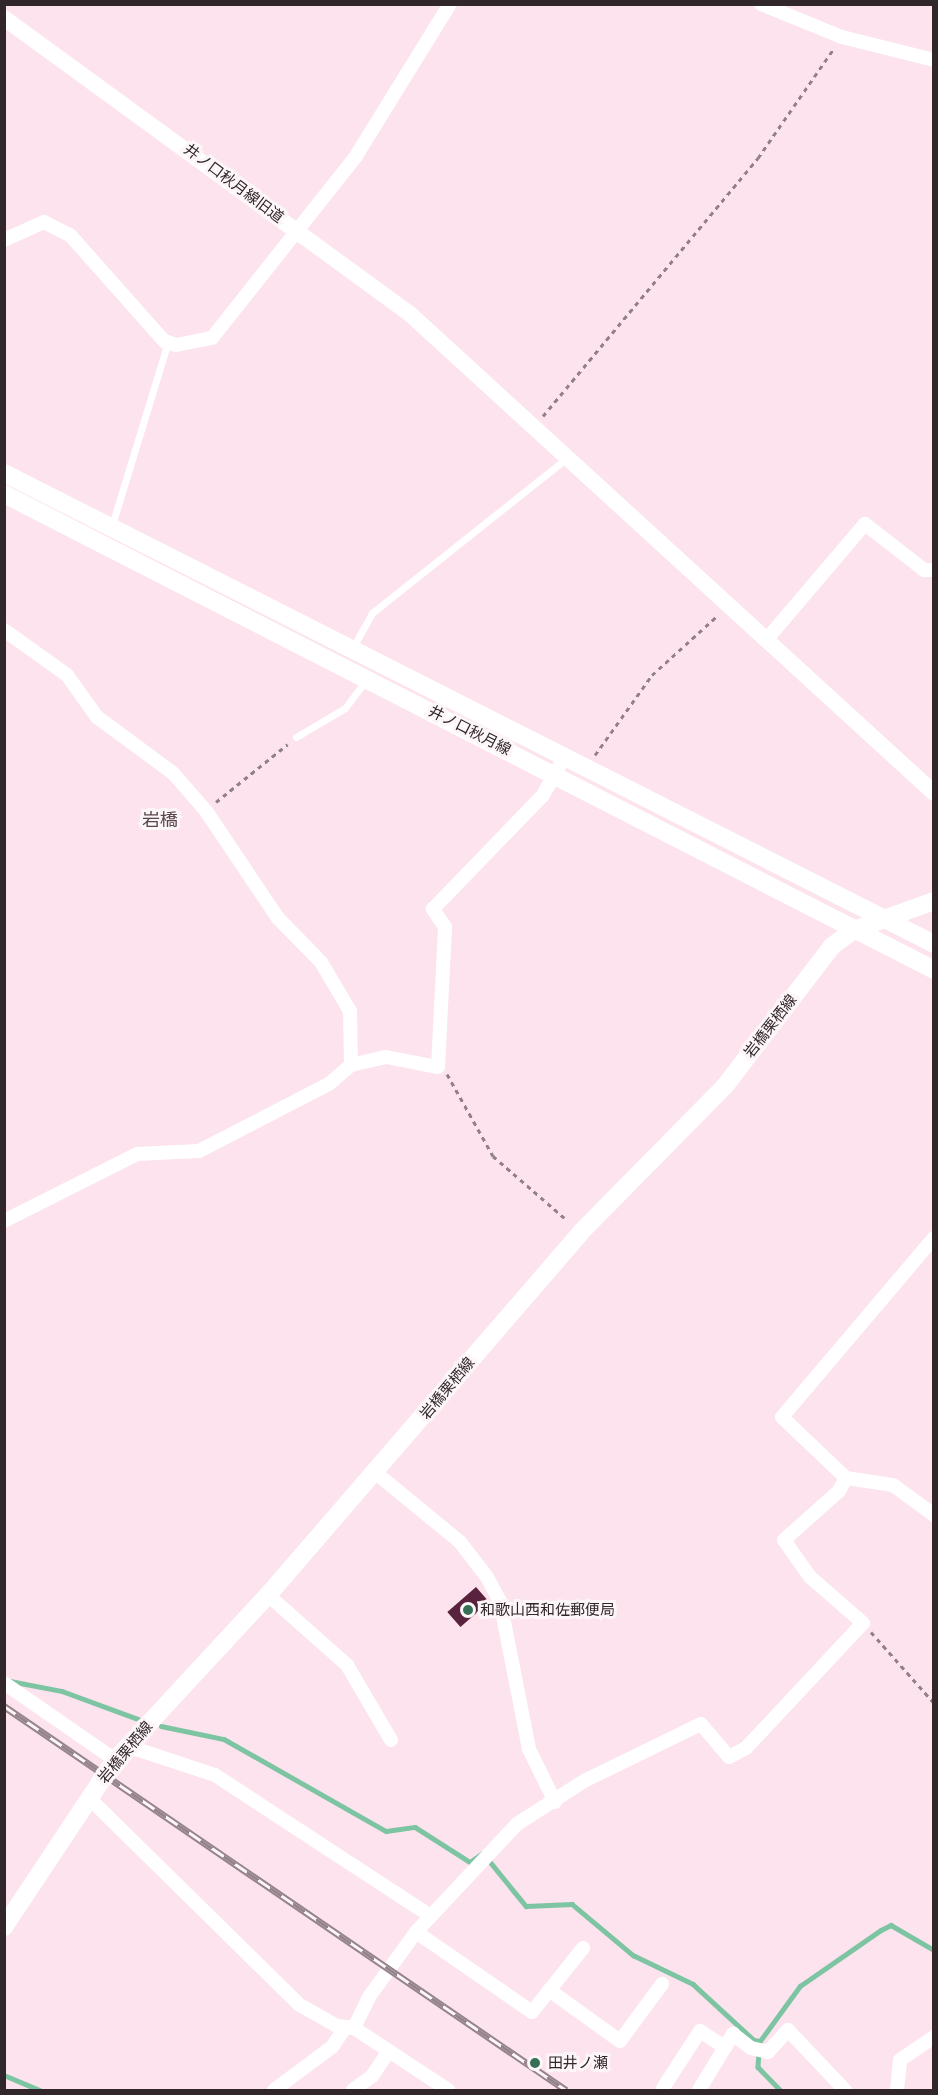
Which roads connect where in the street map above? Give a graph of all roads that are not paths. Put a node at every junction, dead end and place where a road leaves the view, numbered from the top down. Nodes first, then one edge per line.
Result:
1 (450, 4) edge
2 (766, 5) edge
3 (4, 18) edge
4 (933, 60) edge
5 (300, 232) junction
6 (4, 240) edge
7 (168, 342) junction
8 (570, 456) junction
9 (4, 473) edge
10 (4, 494) edge
11 (111, 528) junction
12 (933, 570) edge
13 (4, 630) edge
14 (767, 639) junction
15 (351, 650) junction
16 (367, 678) junction
17 (296, 737) road end
18 (560, 766) junction
19 (933, 793) edge
20 (933, 901) edge
21 (882, 918) junction
22 (854, 930) junction
23 (933, 944) edge
24 (933, 970) edge
25 (351, 1065) junction
26 (4, 1221) edge
27 (933, 1238) edge
28 (376, 1473) junction
29 (846, 1478) junction
30 (933, 1515) edge
31 (268, 1595) junction
32 (4, 1683) edge
33 (391, 1740) dead end
34 (127, 1746) junction
35 (115, 1760) junction
36 (88, 1797) junction
37 (555, 1802) junction
38 (429, 1915) junction
39 (4, 1927) edge
40 (416, 1932) junction
41 (584, 1948) dead end
42 (662, 1984) dead end
43 (549, 1990) junction
44 (349, 2029) junction
45 (933, 2037) edge
46 (725, 2047) junction
47 (389, 2051) junction
48 (663, 2088) dead end
49 (274, 2091) edge
50 (353, 2091) edge
51 (448, 2091) edge
52 (699, 2091) edge
53 (845, 2091) edge
54 (897, 2091) edge

1 - 5 street, 井ノ口秋月線旧道
2 - 4 street
3 - 5 street, 井ノ口秋月線旧道
5 - 7 street
5 - 8 street
6 - 7 street
7 - 11 lane
8 - 14 street
8 - 15 lane
9 - 11 main road, 井ノ口秋月線
10 - 16 main road, 井ノ口秋月線
11 - 15 main road, 井ノ口秋月線
12 - 14 street
13 - 25 street
14 - 19 street
15 - 18 main road, 井ノ口秋月線
16 - 17 lane
16 - 18 main road, 井ノ口秋月線
18 - 21 main road, 井ノ口秋月線
18 - 22 main road, 井ノ口秋月線
18 - 25 street
20 - 21 main road, 岩橋栗栖線
21 - 22 main road, 岩橋栗栖線
21 - 23 main road, 井ノ口秋月線
22 - 24 main road, 井ノ口秋月線
22 - 28 main road, 岩橋栗栖線
25 - 26 street
27 - 29 street
28 - 31 main road, 岩橋栗栖線
28 - 37 street
29 - 30 street
29 - 37 street
31 - 33 street
31 - 34 main road, 岩橋栗栖線
32 - 35 street
34 - 35 main road, 岩橋栗栖線
34 - 38 street
35 - 36 main road, 岩橋栗栖線
36 - 39 main road, 岩橋栗栖線
36 - 44 street
37 - 38 street
38 - 40 street
40 - 43 street
40 - 44 street
41 - 43 street
42 - 43 street
44 - 47 street
44 - 49 street
45 - 54 street
46 - 48 street
46 - 52 street
46 - 53 street
47 - 50 street
47 - 51 street

